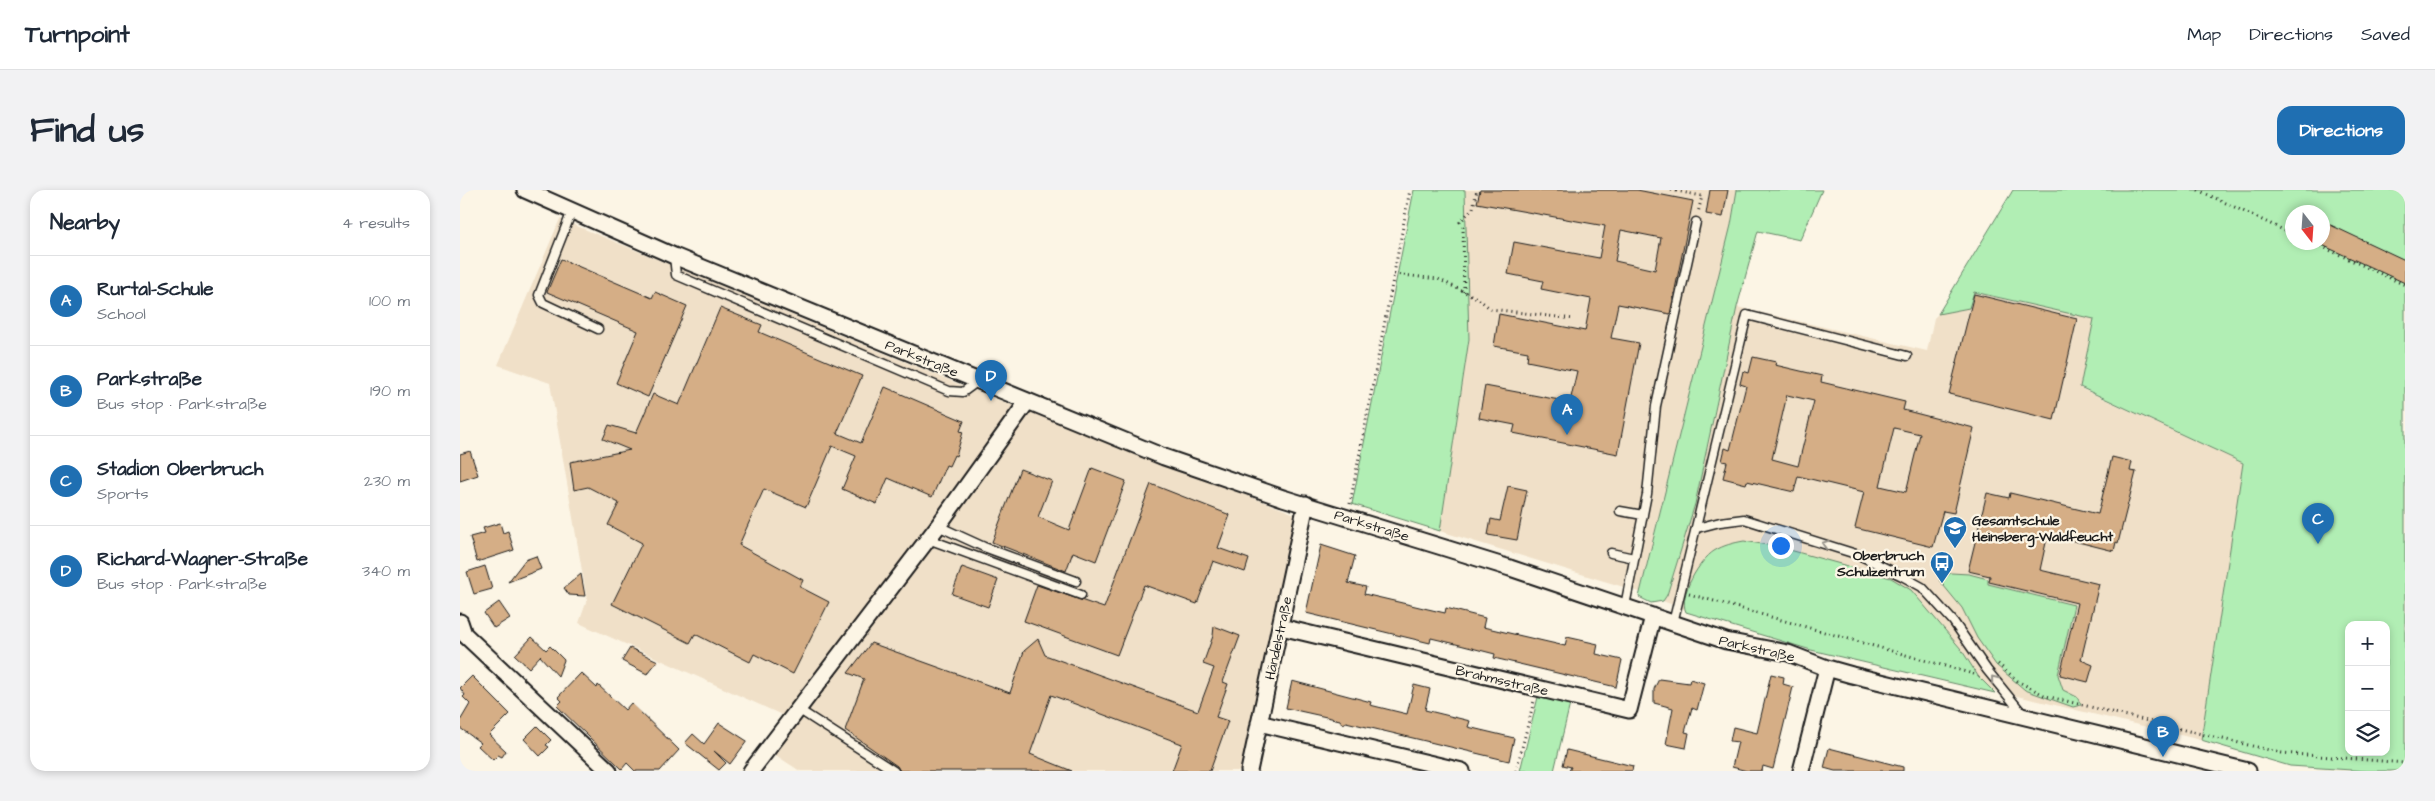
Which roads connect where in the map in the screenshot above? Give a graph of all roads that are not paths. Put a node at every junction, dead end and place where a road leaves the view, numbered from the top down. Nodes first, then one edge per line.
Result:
1 (525, 190) edge
2 (572, 211) junction
3 (1696, 222) road end
4 (598, 329) dead end
5 (1907, 356) dead end
6 (1027, 402) junction
7 (1306, 504) junction
8 (1620, 511) dead end
9 (1643, 516) junction
10 (938, 526) junction
11 (1697, 528) junction
12 (928, 539) junction
13 (1611, 553) dead end
14 (1634, 558) junction
15 (1076, 581) dead end
16 (1081, 595) dead end
17 (1625, 606) junction
18 (1653, 616) junction
19 (1673, 624) junction
20 (1281, 627) junction
21 (461, 630) edge
22 (1827, 668) junction
23 (798, 709) junction
24 (2025, 717) junction
25 (1259, 723) junction
26 (2184, 764) edge
27 (609, 771) edge
28 (751, 771) edge
29 (894, 771) edge
30 (1249, 771) edge
31 (1462, 771) edge
32 (1801, 771) edge
33 (2248, 771) edge

1 - 2 street, Parkstraße
2 - 4 lane
2 - 6 street, Parkstraße
3 - 9 lane
5 - 11 lane
6 - 7 street, Parkstraße
6 - 10 street
7 - 17 street, Parkstraße
7 - 20 street, Händelstraße
8 - 9 lane
9 - 14 lane
10 - 12 street
10 - 15 lane
11 - 19 lane
24 -> 11 lane
12 - 16 lane
12 - 23 street
13 - 14 lane
14 - 17 lane
17 - 18 street, Parkstraße
18 - 19 street, Parkstraße
18 - 20 street, Brahmsstraße
19 - 22 street, Parkstraße
20 - 25 street, Händelstraße
21 - 27 street
22 - 24 street, Parkstraße
22 - 32 street
23 - 28 street
23 - 29 lane
24 - 26 street, Parkstraße
25 - 30 street, Händelstraße
25 - 31 street
26 - 33 street, Parkstraße

